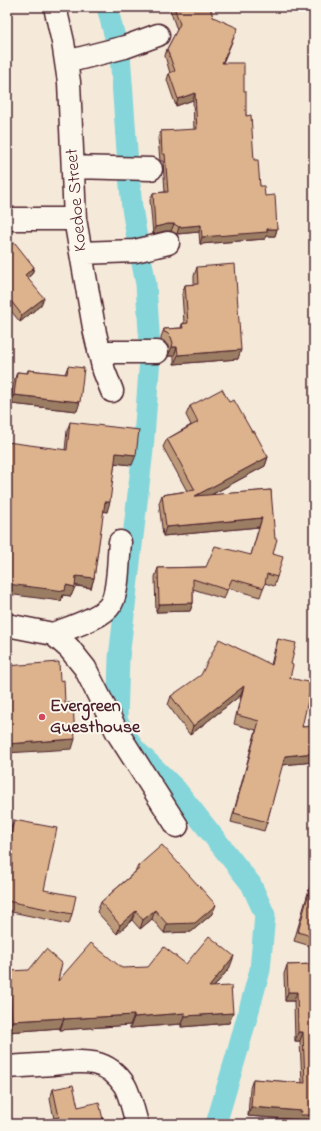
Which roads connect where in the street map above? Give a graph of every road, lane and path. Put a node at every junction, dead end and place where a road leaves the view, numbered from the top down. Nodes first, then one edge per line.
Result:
1 (55, 7) edge
2 (158, 35) dead end
3 (66, 62) junction
4 (73, 167) junction
5 (151, 169) dead end
6 (7, 219) edge
7 (75, 219) junction
8 (168, 243) dead end
9 (81, 253) junction
10 (99, 352) junction
11 (157, 352) dead end
12 (112, 391) dead end
13 (120, 542) dead end
14 (7, 626) edge
15 (53, 634) junction
16 (177, 826) dead end
17 (7, 1068) edge
18 (137, 1124) edge

1 - 3 street, Koedoe Street
2 - 3 street
3 - 4 street, Koedoe Street
4 - 5 street
4 - 7 street, Koedoe Street
6 - 7 street
7 - 9 street, Koedoe Street
8 - 9 street
9 - 10 street, Koedoe Street
10 - 11 street
10 - 12 street, Koedoe Street
13 - 15 street
14 - 15 street
15 - 16 street
17 - 18 street

